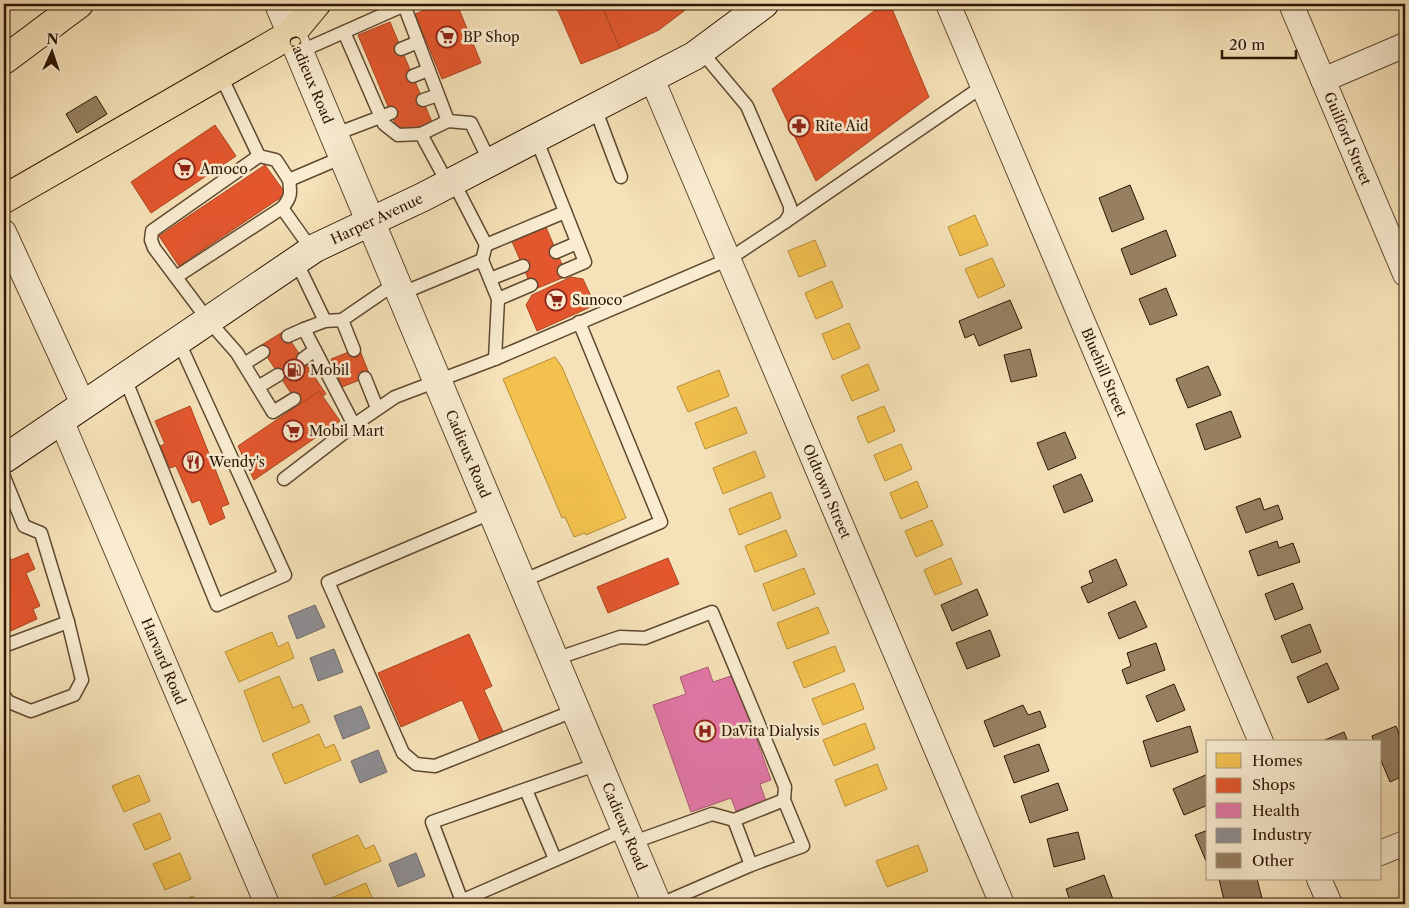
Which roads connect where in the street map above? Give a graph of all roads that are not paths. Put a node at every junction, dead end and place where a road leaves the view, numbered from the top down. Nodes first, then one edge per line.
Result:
1 (79, 4) edge
2 (279, 4) edge
3 (316, 4) edge
4 (406, 4) edge
5 (764, 4) edge
6 (948, 4) edge
7 (1291, 4) edge
8 (344, 32) junction
9 (418, 42) junction
10 (295, 43) junction
11 (1405, 45) edge
12 (401, 49) dead end
13 (701, 51) junction
14 (4, 60) edge
15 (428, 70) junction
16 (220, 74) junction
17 (413, 76) dead end
18 (652, 79) junction
19 (1323, 80) junction
20 (983, 86) junction
21 (438, 95) junction
22 (423, 100) dead end
23 (595, 108) junction
24 (386, 115) junction
25 (448, 121) junction
26 (421, 134) junction
27 (536, 138) junction
28 (338, 146) junction
29 (259, 156) junction
30 (490, 162) junction
31 (621, 177) dead end
32 (288, 180) junction
33 (450, 183) junction
34 (4, 199) edge
35 (282, 208) junction
36 (565, 212) junction
37 (369, 222) junction
38 (784, 222) junction
39 (577, 243) junction
40 (6, 244) edge
41 (486, 245) junction
42 (556, 252) dead end
43 (304, 256) junction
44 (728, 259) junction
45 (482, 260) junction
46 (523, 266) dead end
47 (564, 271) dead end
48 (1405, 274) edge
49 (176, 277) junction
50 (490, 279) junction
51 (531, 285) dead end
52 (398, 289) junction
53 (498, 299) junction
54 (208, 320) junction
55 (342, 320) junction
56 (325, 321) junction
57 (579, 322) junction
58 (304, 329) junction
59 (288, 336) dead end
60 (178, 340) junction
61 (315, 350) junction
62 (354, 350) dead end
63 (264, 352) dead end
64 (303, 359) dead end
65 (494, 359) junction
66 (244, 364) junction
67 (278, 375) dead end
68 (124, 376) junction
69 (365, 378) dead end
70 (438, 381) junction
71 (258, 387) junction
72 (294, 399) dead end
73 (83, 404) junction
74 (377, 408) junction
75 (60, 420) junction
76 (354, 425) junction
77 (4, 459) edge
78 (4, 477) edge
79 (284, 479) dead end
80 (493, 512) junction
81 (522, 581) junction
82 (68, 622) junction
83 (4, 646) edge
84 (555, 660) junction
85 (4, 696) edge
86 (576, 710) junction
87 (1260, 740) edge
88 (598, 764) junction
89 (526, 790) junction
90 (784, 800) junction
91 (734, 820) junction
92 (629, 836) junction
93 (1405, 843) edge
94 (1382, 852) edge
95 (555, 859) junction
96 (751, 865) junction
97 (1319, 880) edge
98 (462, 903) edge
99 (267, 904) edge
100 (657, 904) edge
101 (662, 904) edge
102 (1002, 904) edge
103 (1330, 904) edge

1 - 14 highway
2 - 10 street, Cadieux Road
3 - 10 highway
4 - 8 lane
4 - 9 lane
5 - 13 street, Harper Avenue
6 - 20 street, Bluehill Street
7 - 19 street, Guilford Street
8 - 10 lane
8 - 24 lane
9 - 12 lane
9 - 15 lane
10 - 16 highway
10 - 28 street, Cadieux Road
11 - 19 street
13 - 18 street, Harper Avenue
13 - 38 lane
15 - 17 lane
15 - 21 lane
16 - 29 lane
16 - 34 highway
18 - 23 street, Harper Avenue
18 - 44 street, Oldtown Street
19 - 48 street, Guilford Street
20 - 38 lane
20 - 87 street, Bluehill Street
21 - 22 lane
21 - 25 lane
23 - 27 street, Harper Avenue
23 - 31 lane
24 - 26 lane
24 - 28 lane
25 - 26 lane
25 - 30 lane
26 - 33 lane
27 - 30 street, Harper Avenue
27 - 36 lane
28 - 32 lane
28 - 37 street, Cadieux Road
29 - 32 lane
29 - 49 lane
30 - 33 street, Harper Avenue
32 - 35 lane
33 - 37 street, Harper Avenue
33 - 41 lane
35 - 43 lane
35 - 49 lane
36 - 39 lane
36 - 41 lane
37 - 43 street, Harper Avenue
37 - 52 street, Cadieux Road
38 - 44 lane
39 - 42 lane
39 - 47 lane
40 - 73 street
41 - 45 lane
43 - 54 street, Harper Avenue
43 - 56 lane
44 - 57 lane
44 - 102 street, Oldtown Street
45 - 50 lane
45 - 52 lane
46 - 50 lane
49 - 54 lane
50 - 53 lane
51 - 53 lane
52 - 55 lane
52 - 70 street, Cadieux Road
53 - 65 lane
54 - 60 street, Harper Avenue
54 - 66 lane
55 - 56 lane
55 - 62 lane
56 - 58 lane
57 - 65 lane
57 - 81 lane
58 - 59 lane
58 - 61 lane
60 - 68 street, Harper Avenue
60 - 68 lane
61 - 64 lane
61 - 76 lane
63 - 66 lane
65 - 70 lane
66 - 71 lane
67 - 71 lane
68 - 73 street, Harper Avenue
69 - 74 lane
70 - 74 lane
70 - 80 street, Cadieux Road
71 - 72 lane
73 - 75 street, Harper Avenue
74 - 76 lane
75 - 77 street, Harper Avenue
75 - 99 street, Harvard Road
76 - 79 lane
78 - 82 lane
80 - 81 street, Cadieux Road
80 - 86 lane
81 - 84 street, Cadieux Road
82 - 83 lane
82 - 85 lane
84 - 86 street, Cadieux Road
84 - 90 lane
86 - 88 street, Cadieux Road
88 - 89 lane
88 - 92 street, Cadieux Road
89 - 95 lane
89 - 98 lane
90 - 91 lane
90 - 96 lane
91 - 92 lane
91 - 96 lane
92 - 95 lane
92 - 100 street, Cadieux Road
93 - 94 street
95 - 98 lane
96 - 101 lane
97 - 103 street

